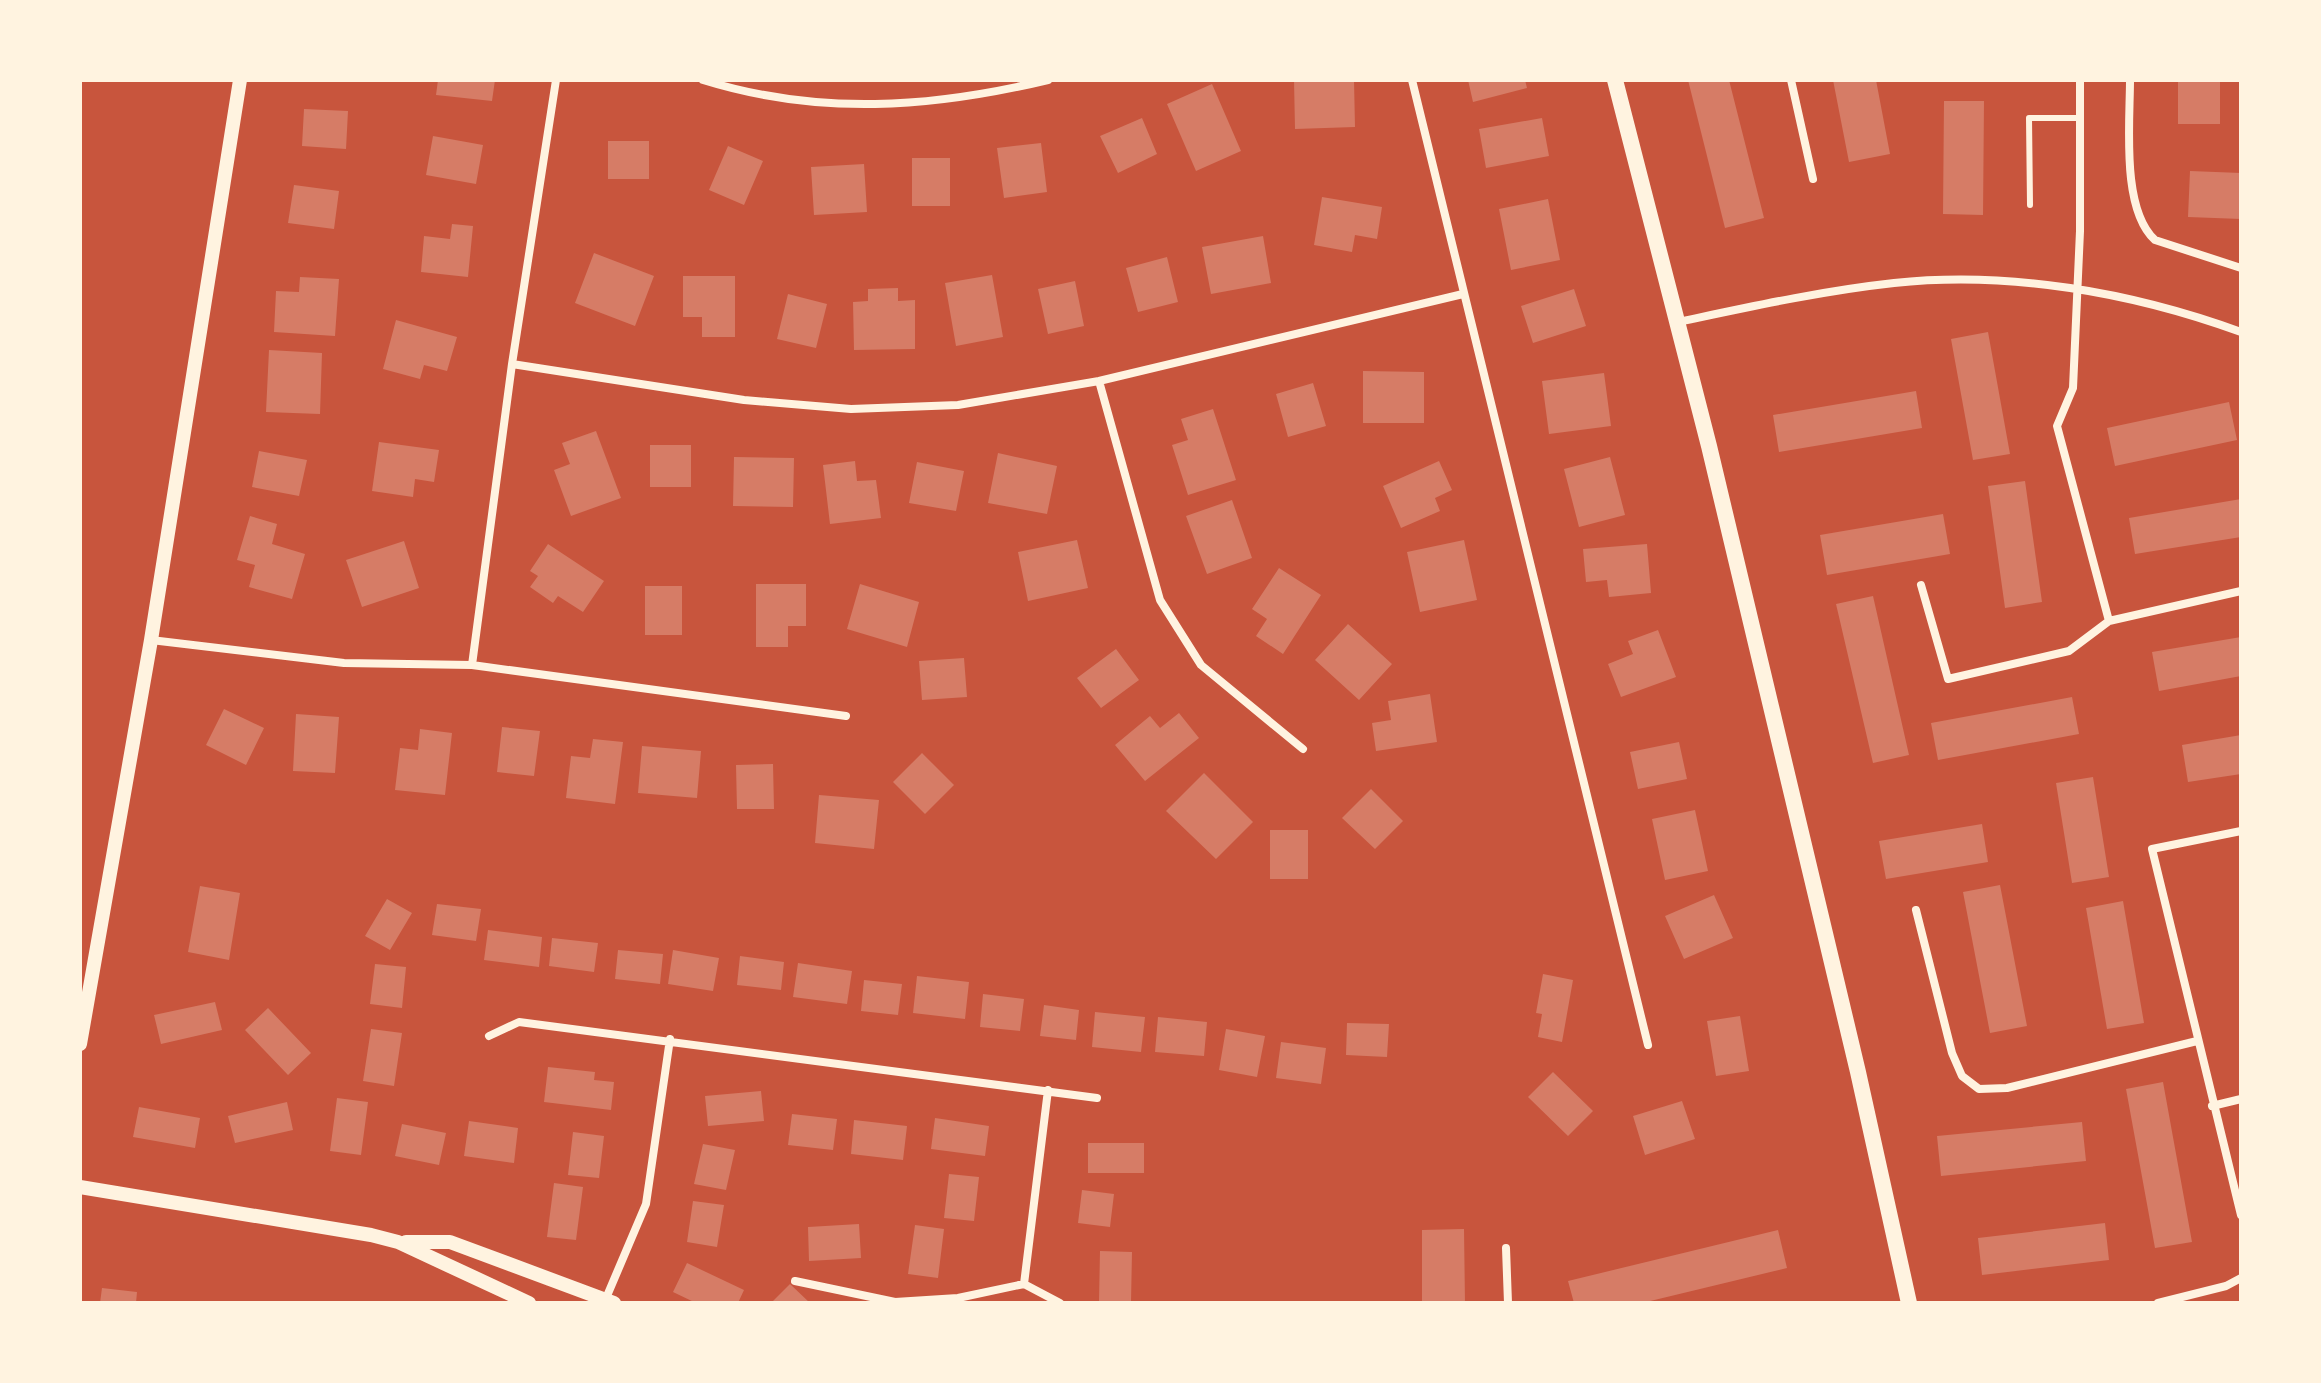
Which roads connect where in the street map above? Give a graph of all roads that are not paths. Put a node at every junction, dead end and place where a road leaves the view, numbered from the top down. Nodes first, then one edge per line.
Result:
1 (240, 80) edge
2 (556, 80) edge
3 (703, 80) edge
4 (1048, 80) edge
5 (1412, 80) edge
6 (1615, 80) edge
7 (1791, 80) edge
8 (2080, 80) edge
9 (2130, 80) edge
10 (1011, 84) edge
11 (2080, 118) junction
12 (1813, 179) dead end
13 (2030, 205) dead end
14 (2241, 268) edge
15 (2076, 287) junction
16 (1463, 294) junction
17 (1678, 322) junction
18 (2241, 332) edge
19 (512, 364) junction
20 (1099, 381) junction
21 (1921, 585) dead end
22 (2241, 591) edge
23 (2109, 621) junction
24 (151, 640) junction
25 (472, 665) junction
26 (846, 716) dead end
27 (1303, 749) dead end
28 (2241, 831) edge
29 (1916, 910) dead end
30 (489, 1036) dead end
31 (670, 1039) junction
32 (2197, 1041) junction
33 (80, 1044) edge
34 (1648, 1045) dead end
35 (1048, 1090) junction
36 (1097, 1098) dead end
37 (2241, 1099) edge
38 (2212, 1106) junction
39 (80, 1187) edge
40 (2241, 1215) edge
41 (398, 1242) junction
42 (1506, 1248) dead end
43 (2241, 1278) edge
44 (795, 1281) dead end
45 (1024, 1284) junction
46 (525, 1302) edge
47 (608, 1302) edge
48 (1060, 1303) edge
49 (1508, 1303) edge
50 (1909, 1303) edge
51 (2158, 1303) edge

1 - 24 street
2 - 19 street
3 - 10 street
4 - 10 street
5 - 16 street
6 - 17 main road
7 - 12 street
8 - 11 street
9 - 14 street
11 - 13 lane
11 - 15 street
15 - 17 street
15 - 18 street
15 - 23 street
16 - 20 street
16 - 34 street
17 - 50 main road
19 - 20 street
19 - 25 street
20 - 27 street
21 - 23 street
22 - 23 street
24 - 25 street
24 - 33 street
25 - 26 street
28 - 32 street
29 - 32 street
30 - 31 street
31 - 35 street
31 - 47 street
32 - 38 street
35 - 36 street
35 - 45 street
37 - 38 street
38 - 40 street
39 - 41 street
41 - 46 street
41 - 47 street
42 - 49 street
43 - 51 street
44 - 45 street
45 - 48 street

